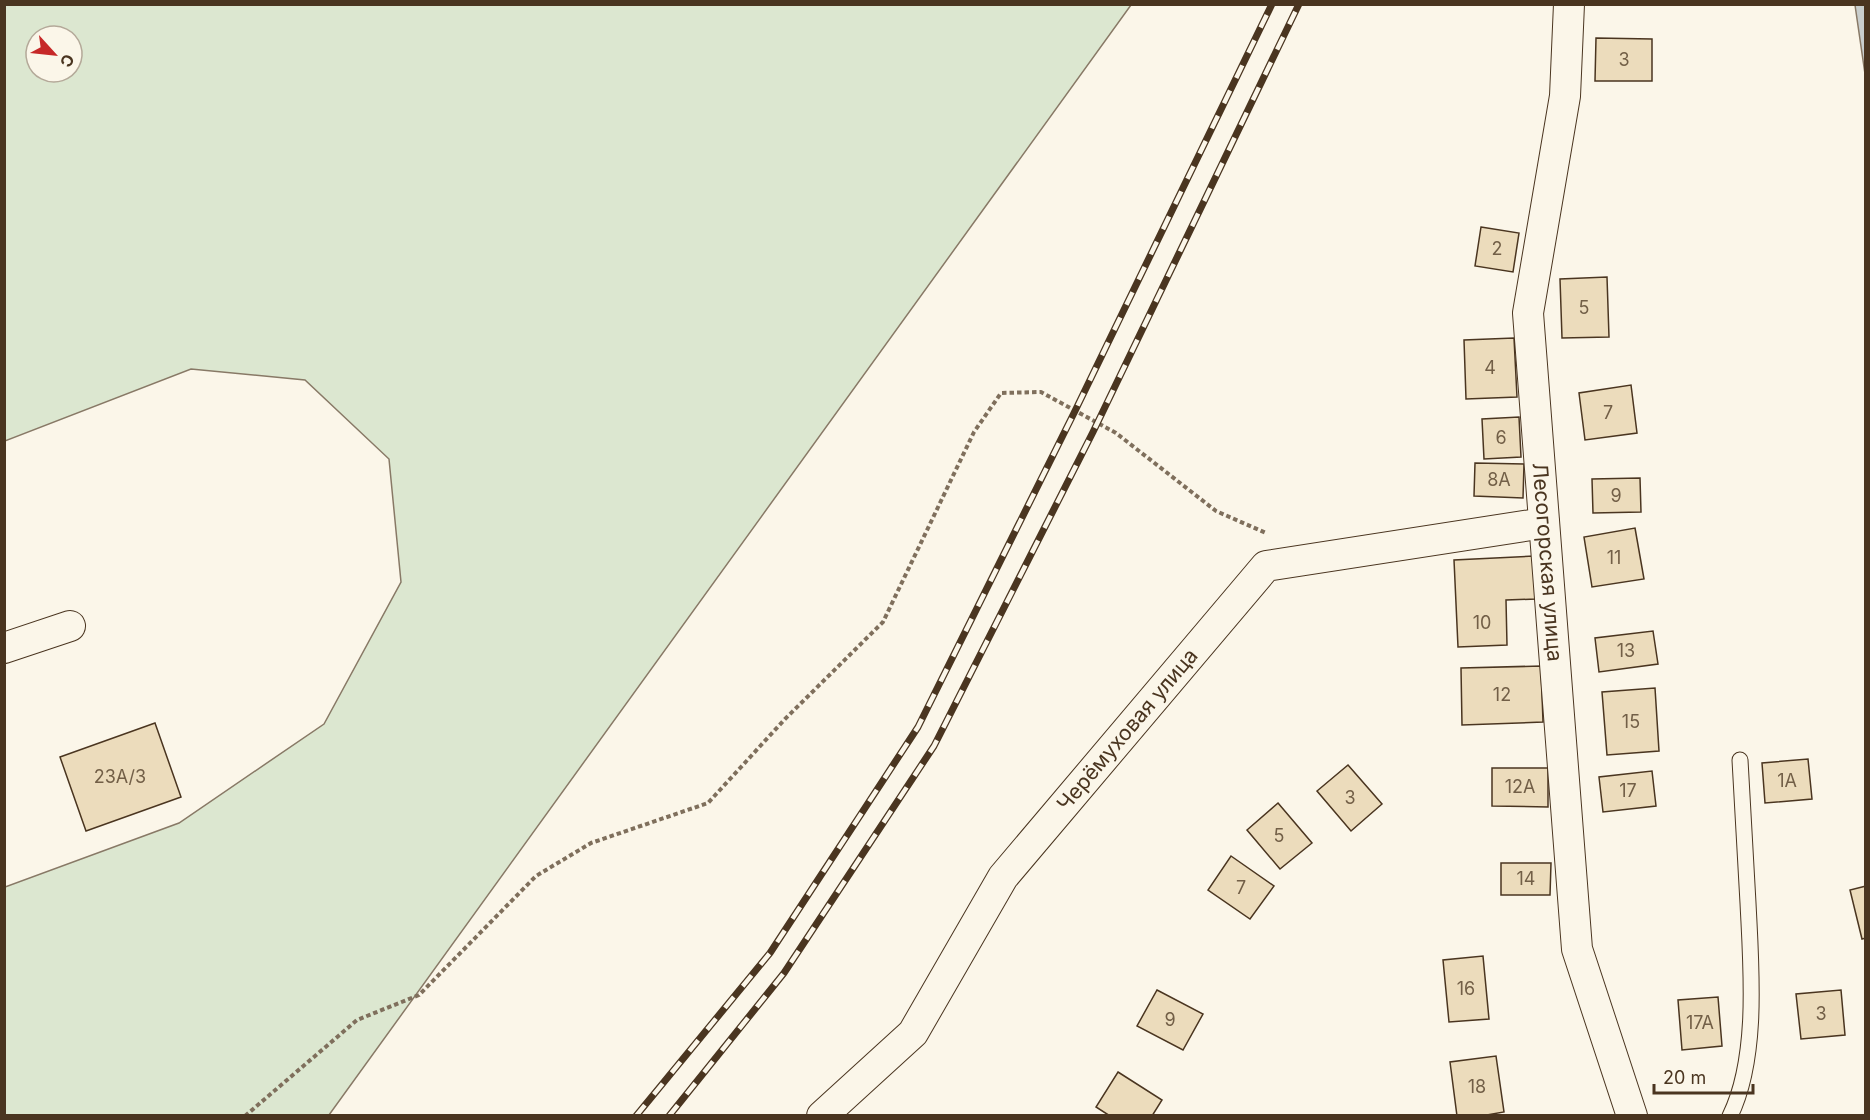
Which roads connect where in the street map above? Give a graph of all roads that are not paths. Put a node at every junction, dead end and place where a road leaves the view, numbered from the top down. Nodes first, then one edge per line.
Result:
1 (1569, 4) edge
2 (1544, 523) junction
3 (70, 626) dead end
4 (4, 648) edge
5 (1740, 760) dead end
6 (822, 1116) edge
7 (1632, 1116) edge
8 (1730, 1116) edge

1 - 2 street, Лесогорская улица
2 - 6 street, Черёмуховая улица
2 - 7 street, Лесогорская улица
3 - 4 street
5 - 8 lane

